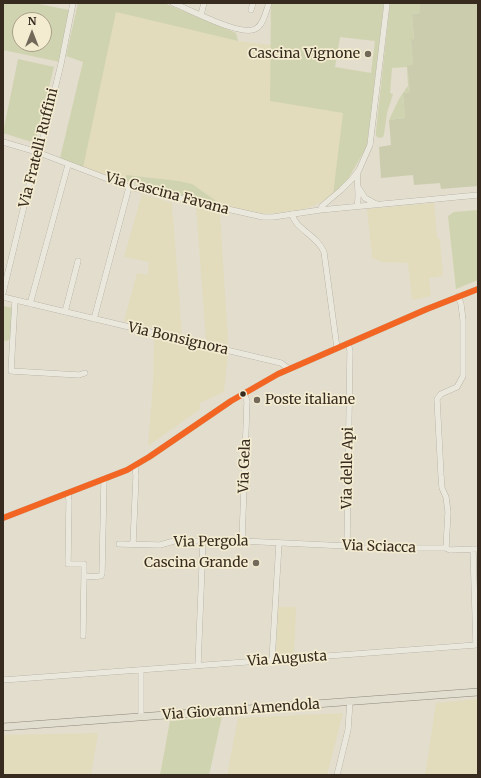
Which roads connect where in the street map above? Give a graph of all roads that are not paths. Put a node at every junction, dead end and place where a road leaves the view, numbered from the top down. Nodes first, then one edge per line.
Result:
1 (73, 3) edge
2 (173, 3) edge
3 (204, 3) edge
4 (252, 3) edge
5 (269, 3) edge
6 (387, 3) edge
7 (251, 10) dead end
8 (201, 15) junction
9 (3, 142) edge
10 (37, 152) junction
11 (68, 165) junction
12 (359, 170) junction
13 (357, 186) junction
14 (129, 187) junction
15 (478, 194) edge
16 (376, 204) junction
17 (357, 206) junction
18 (320, 210) junction
19 (292, 214) junction
20 (78, 261) dead end
21 (478, 288) edge
22 (3, 293) edge
23 (458, 296) junction
24 (3, 297) edge
25 (15, 300) junction
26 (30, 304) junction
27 (65, 312) junction
28 (94, 318) junction
29 (348, 343) junction
30 (337, 348) junction
31 (289, 369) junction
32 (85, 373) dead end
33 (244, 393) junction
34 (134, 466) junction
35 (104, 480) junction
36 (68, 493) junction
37 (3, 518) edge
38 (242, 541) junction
39 (203, 542) junction
40 (279, 543) junction
41 (119, 544) dead end
42 (132, 544) junction
43 (347, 546) junction
44 (446, 548) junction
45 (475, 549) edge
46 (84, 577) junction
47 (82, 636) dead end
48 (477, 645) edge
49 (272, 660) junction
50 (198, 665) junction
51 (141, 670) junction
52 (3, 680) edge
53 (478, 692) edge
54 (350, 701) junction
55 (141, 717) junction
56 (3, 727) edge
57 (337, 775) edge

1 - 10 street, Via Fratelli Ruffini
2 - 8 street
3 - 8 street
4 - 7 street
5 - 8 street
6 - 12 street
9 - 10 street, Via Cascina Favana
10 - 11 street, Via Cascina Favana
10 - 22 street, Via Fratelli Ruffini
11 - 14 street, Via Cascina Favana
11 - 26 street
12 - 13 street
12 - 18 street
13 - 16 street
13 - 17 street
14 - 19 street, Via Cascina Favana
14 - 28 street
15 - 16 street, Via Cascina Favana
16 - 17 street, Via Cascina Favana
17 - 18 street, Via Cascina Favana
18 - 19 street, Via Cascina Favana
19 - 30 street
20 - 27 street
21 - 23 street
23 - 29 street
23 - 44 street
24 - 25 street, Via Bonsignora
25 - 26 street, Via Bonsignora
25 - 32 street
26 - 27 street, Via Bonsignora
27 - 28 street, Via Bonsignora
28 - 31 street, Via Bonsignora
29 - 30 street
29 - 43 street, Via delle Api
30 - 31 street
31 - 33 street
33 - 34 street
33 - 38 street, Via Gela
34 - 35 street
34 - 42 street
35 - 36 street
35 - 46 street
36 - 37 street
36 - 46 street
38 - 39 street, Via Pergola
38 - 40 street, Via Pergola
39 - 42 street, Via Pergola
39 - 50 street
40 - 43 street, Via Sciacca
40 - 49 street
41 - 42 street, Via Pergola
43 - 44 street, Via Sciacca
44 - 45 street, Via Sciacca
45 - 48 street, Via Augusta
46 - 47 street
48 - 49 street, Via Augusta
49 - 50 street, Via Augusta
50 - 51 street, Via Augusta
51 - 52 street, Via Augusta
51 - 55 street
53 - 54 main road, Via Giovanni Amendola
54 - 55 main road, Via Giovanni Amendola
54 - 57 street
55 - 56 main road, Via Giovanni Amendola

